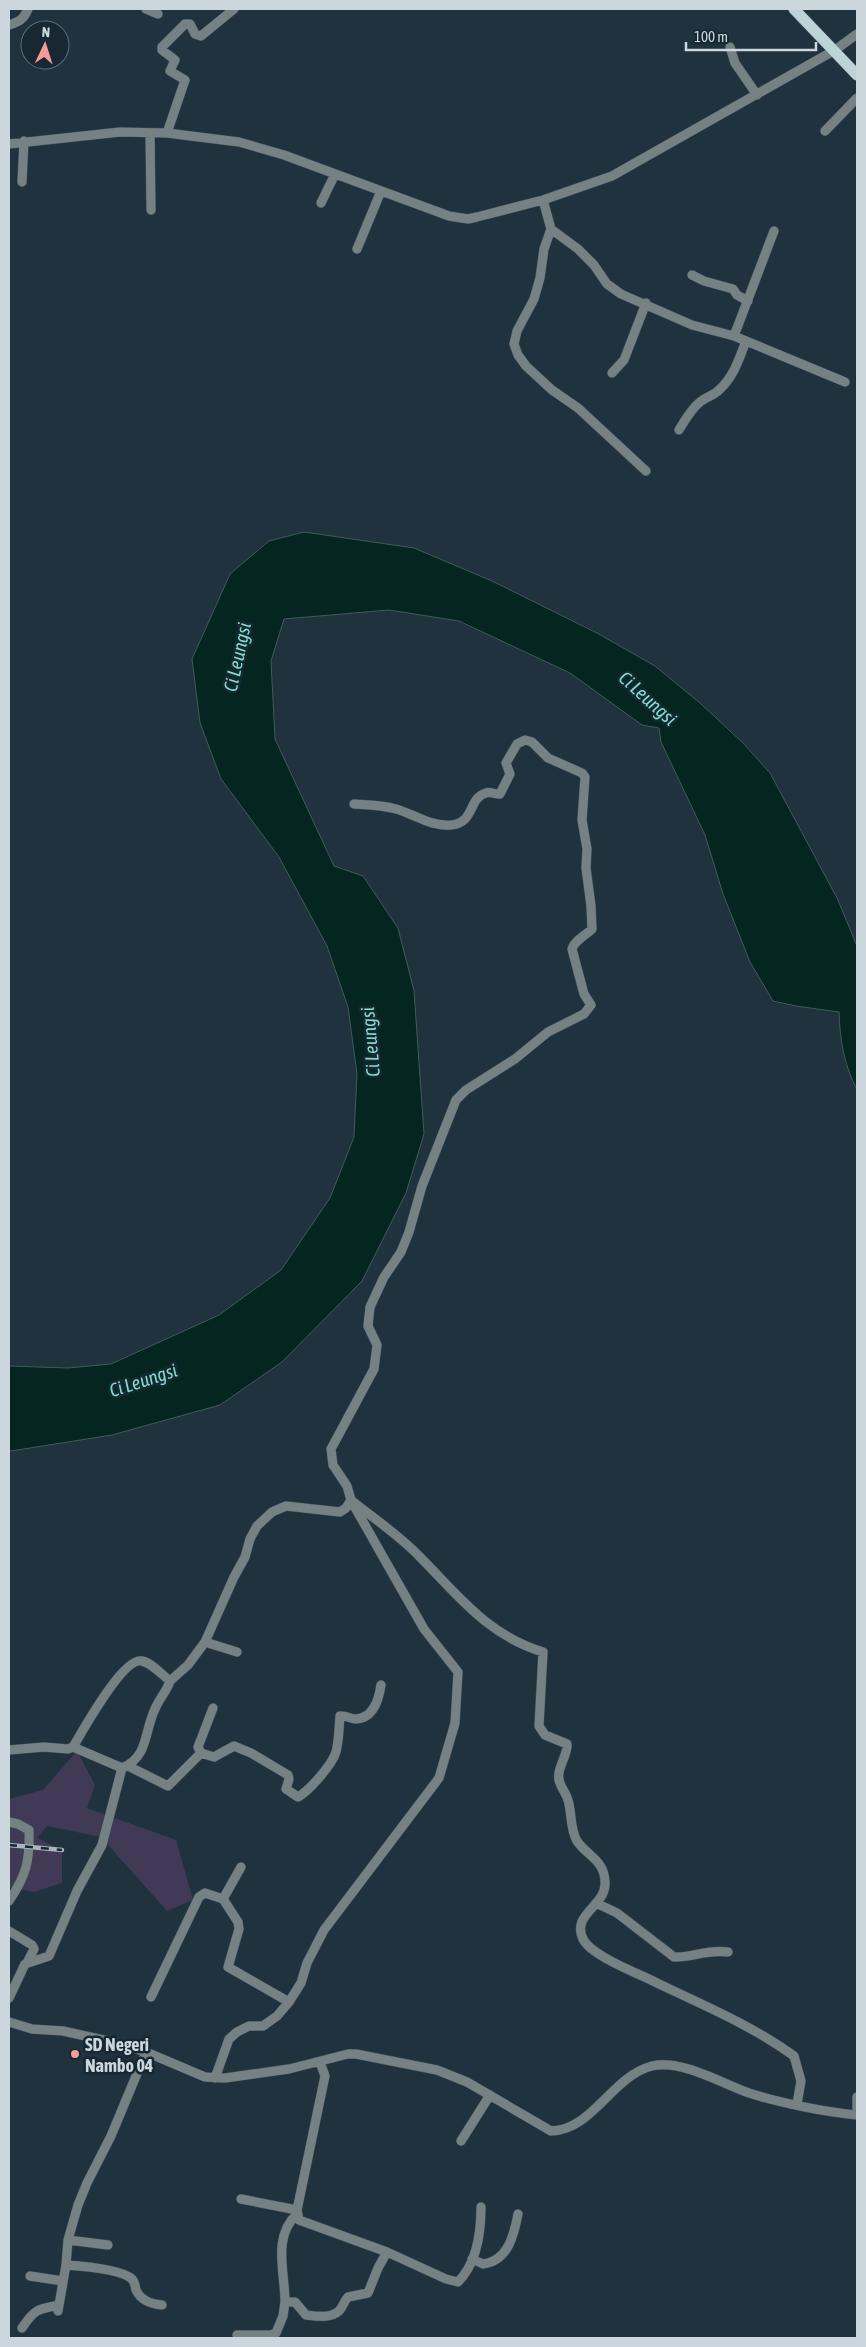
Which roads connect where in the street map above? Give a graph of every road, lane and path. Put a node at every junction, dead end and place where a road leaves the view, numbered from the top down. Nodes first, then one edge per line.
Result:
1 (28, 9) edge
2 (146, 9) edge
3 (234, 9) edge
4 (794, 9) edge
5 (158, 14) dead end
6 (9, 25) edge
7 (857, 34) edge
8 (730, 47) dead end
9 (835, 50) junction
10 (857, 75) edge
11 (757, 95) junction
12 (857, 98) edge
13 (825, 131) dead end
14 (150, 133) junction
15 (167, 133) junction
16 (24, 141) junction
17 (9, 144) edge
18 (335, 174) junction
19 (22, 182) dead end
20 (381, 191) junction
21 (543, 200) junction
22 (321, 203) dead end
23 (151, 210) dead end
24 (551, 229) junction
25 (774, 231) dead end
26 (357, 249) dead end
27 (692, 275) dead end
28 (748, 301) junction
29 (646, 303) junction
30 (734, 336) junction
31 (746, 341) junction
32 (612, 373) dead end
33 (844, 382) dead end
34 (679, 430) dead end
35 (646, 471) dead end
36 (354, 804) dead end
37 (351, 1500) junction
38 (205, 1642) junction
39 (237, 1652) dead end
40 (170, 1681) junction
41 (381, 1685) dead end
42 (213, 1708) dead end
43 (73, 1747) junction
44 (9, 1750) edge
45 (201, 1754) junction
46 (125, 1767) junction
47 (9, 1822) edge
48 (241, 1867) dead end
49 (223, 1900) junction
50 (9, 1901) edge
51 (596, 1904) junction
52 (9, 1932) edge
53 (728, 1952) dead end
54 (27, 1963) junction
55 (151, 1997) dead end
56 (9, 1998) edge
57 (289, 2002) junction
58 (9, 2022) edge
59 (146, 2052) junction
60 (320, 2062) junction
61 (215, 2078) junction
62 (490, 2095) junction
63 (857, 2097) edge
64 (797, 2104) junction
65 (857, 2108) edge
66 (857, 2115) edge
67 (461, 2141) dead end
68 (241, 2198) dead end
69 (481, 2207) dead end
70 (297, 2212) junction
71 (518, 2214) dead end
72 (68, 2240) junction
73 (108, 2245) dead end
74 (387, 2252) junction
75 (472, 2259) junction
76 (66, 2265) junction
77 (30, 2276) dead end
78 (63, 2281) junction
79 (285, 2302) junction
80 (162, 2305) dead end
81 (22, 2328) dead end
82 (237, 2335) dead end

1 - 6 street
2 - 5 street
3 - 15 street
4 - 9 main road
7 - 9 street
8 - 11 street
9 - 10 main road
9 - 11 street
11 - 21 street
12 - 13 street
14 - 15 street
14 - 16 street
14 - 23 street
15 - 18 street
16 - 17 street
16 - 19 street
18 - 20 street
18 - 22 street
20 - 21 street
20 - 26 street
21 - 24 street
24 - 29 street
24 - 35 street
25 - 28 street
27 - 28 street
28 - 30 street
29 - 30 street
29 - 32 street
30 - 31 street
31 - 33 street
31 - 34 street
36 - 37 street
37 - 38 street
37 - 51 street
37 - 57 street
38 - 39 street
38 - 40 street
40 - 43 street
40 - 46 street
41 - 45 street
42 - 45 street
43 - 44 street
43 - 46 street
45 - 46 street
46 - 54 street
47 - 50 street
48 - 49 street
49 - 55 street
49 - 57 street
51 - 53 street
51 - 64 street
52 - 54 street
54 - 56 street
57 - 61 street
58 - 59 street
59 - 61 street
59 - 72 street
60 - 61 street
60 - 62 street
60 - 70 street
62 - 64 street
62 - 67 street
63 - 65 street
64 - 66 street
68 - 70 street
69 - 75 street
70 - 74 street
70 - 79 street
71 - 75 street
72 - 73 street
72 - 76 street
74 - 75 street
74 - 79 street
76 - 78 street
76 - 80 street
77 - 78 street
78 - 81 street
79 - 82 street

